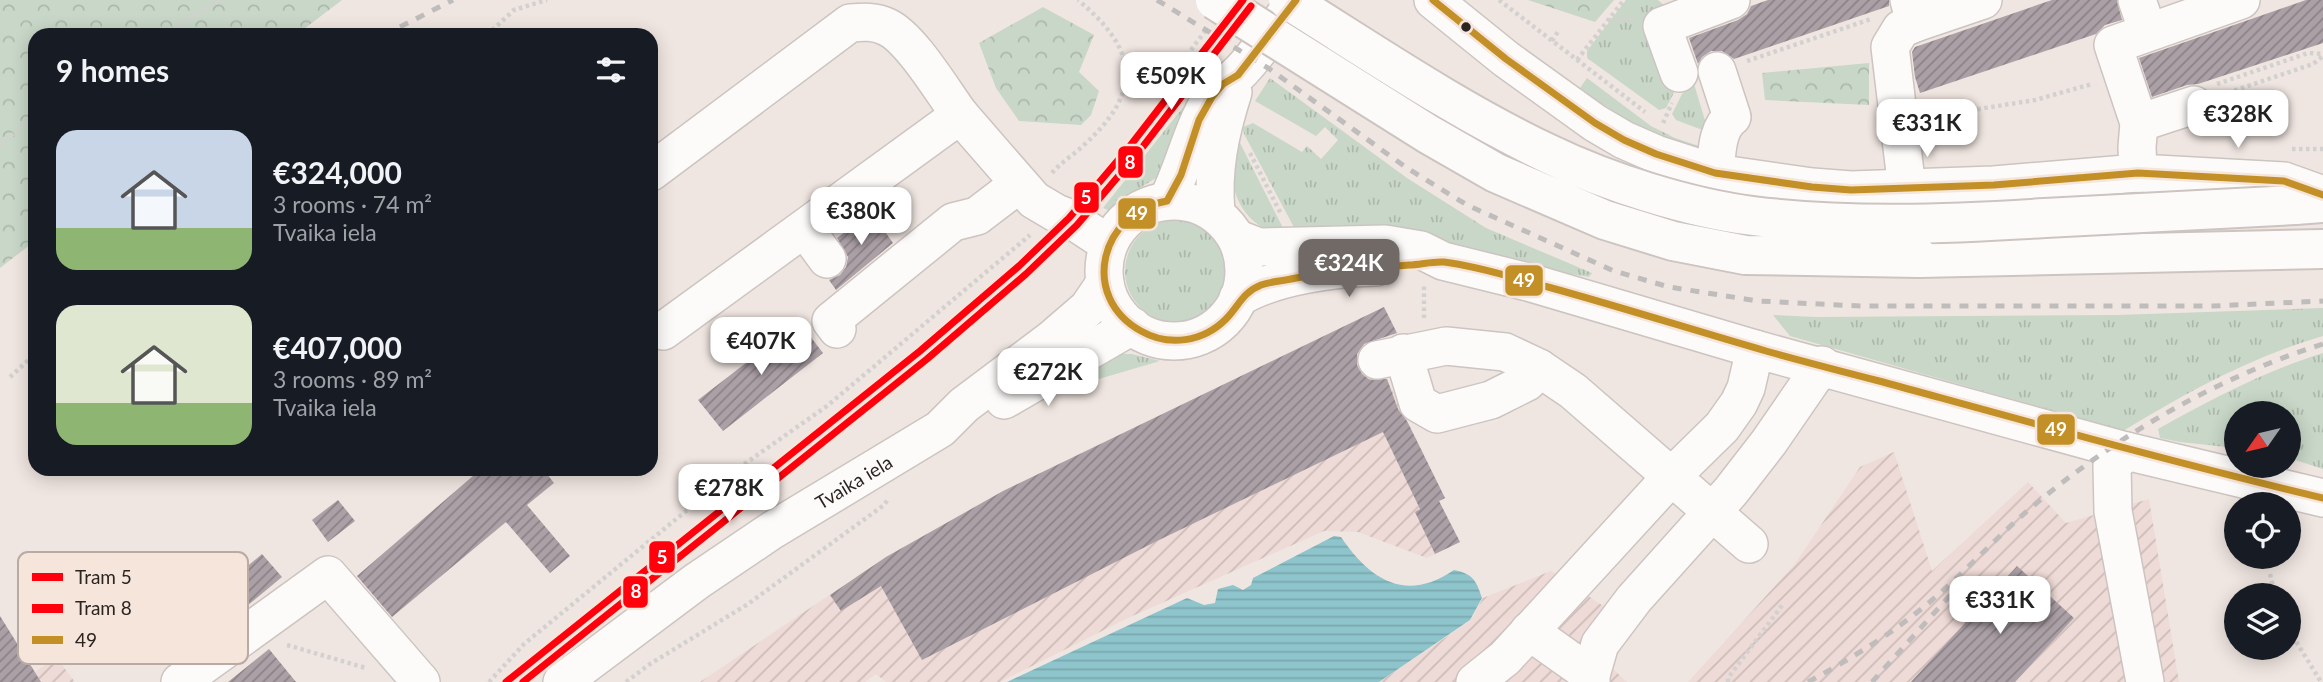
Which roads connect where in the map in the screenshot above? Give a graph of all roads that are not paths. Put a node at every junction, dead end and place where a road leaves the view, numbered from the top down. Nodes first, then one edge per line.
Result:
1 (1288, 0) edge
2 (1296, 0) edge
3 (1433, 0) edge
4 (1731, 0) edge
5 (1983, 0) edge
6 (2241, 0) edge
7 (1211, 14) edge
8 (2142, 16) edge
9 (1908, 17) edge
10 (1717, 71) road end
11 (1679, 73) dead end
12 (1238, 75) junction
13 (2199, 96) road end
14 (960, 115) junction
15 (2140, 123) junction
16 (658, 167) edge
17 (1714, 173) junction
18 (2138, 173) junction
19 (1907, 189) junction
20 (1036, 199) junction
21 (1167, 201) junction
22 (2314, 201) edge
23 (1227, 226) junction
24 (805, 229) junction
25 (1110, 241) junction
26 (2312, 249) edge
27 (827, 259) dead end
28 (1434, 270) junction
29 (1105, 283) junction
30 (1238, 298) junction
31 (1132, 326) junction
32 (837, 329) dead end
33 (663, 331) dead end
34 (1755, 349) junction
35 (1822, 365) junction
36 (1539, 368) junction
37 (940, 429) junction
38 (2126, 451) junction
39 (1671, 477) junction
40 (2323, 498) edge
41 (1713, 511) junction
42 (1749, 544) dead end
43 (1529, 631) junction
44 (248, 633) edge
45 (205, 664) edge
46 (1591, 678) edge
47 (180, 682) edge
48 (421, 682) edge
49 (562, 682) edge
50 (1475, 682) edge
51 (2144, 682) edge

1 - 22 main road, bridge
2 - 12 street
3 - 17 street
4 - 11 street
5 - 9 street
6 - 8 street
7 - 26 main road, bridge
8 - 15 street
9 - 19 street
10 - 17 street
12 - 21 street
12 - 23 street
13 - 15 street
14 - 16 street
14 - 20 street
14 - 24 street
15 - 18 street
17 - 19 street
18 - 19 street
18 - 22 street
20 - 25 street
20 - 32 street
21 - 23 street
21 - 25 street
23 - 28 street
23 - 30 street
24 - 27 street
24 - 33 street
25 - 29 street
28 - 30 street
28 - 34 street
29 - 31 street
29 - 37 street, Tvaika iela
30 - 31 street
31 - 37 street, Tvaika iela
34 - 35 street
34 - 39 street
35 - 38 street
35 - 41 street
36 - 36 street
36 - 39 street
37 - 49 street, Tvaika iela
38 - 40 street
38 - 51 street
39 - 41 street
39 - 43 street
41 - 42 street
41 - 46 street
43 - 46 street
43 - 50 street
44 - 48 street
45 - 47 street

